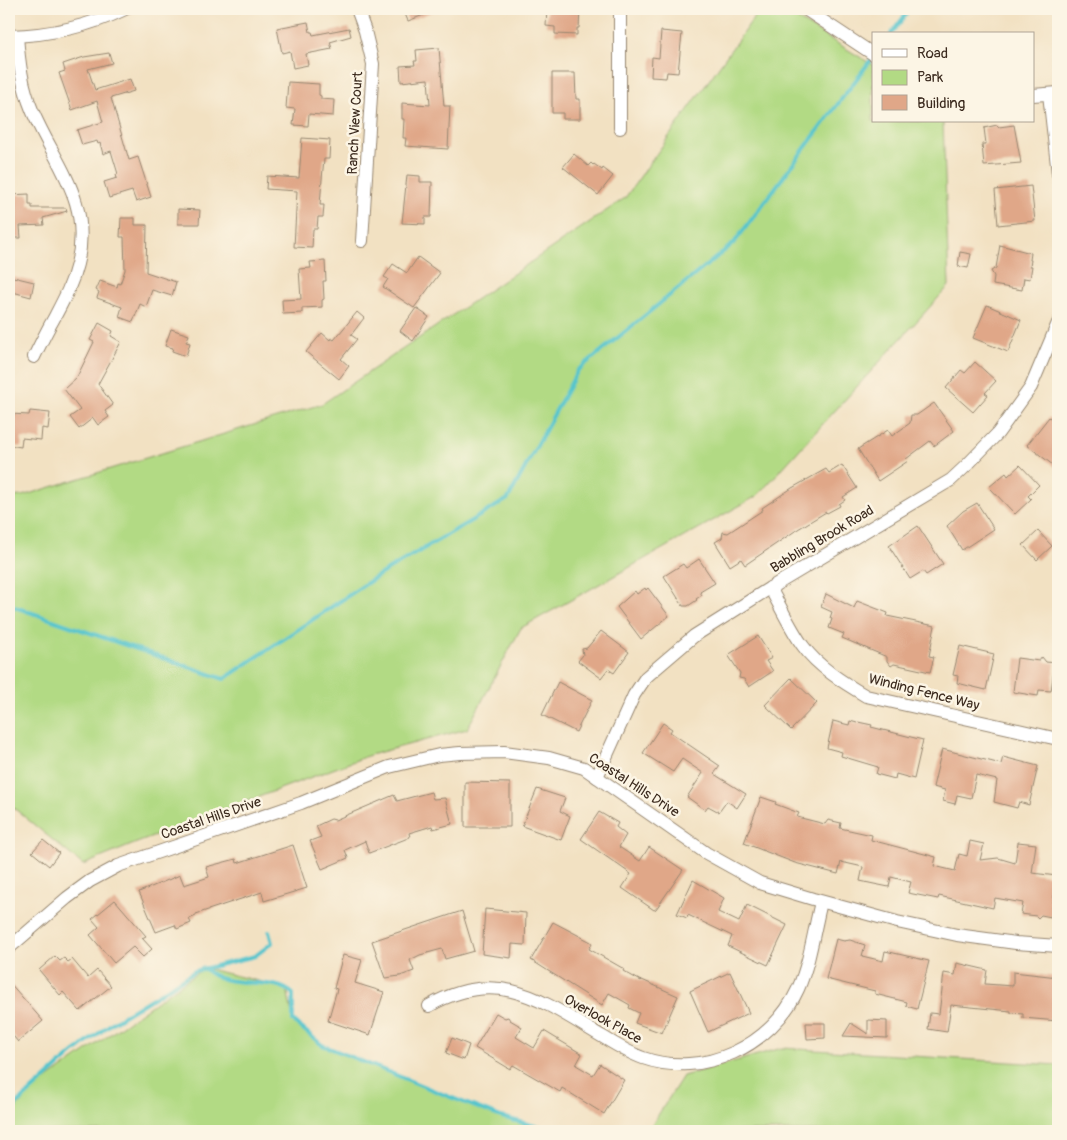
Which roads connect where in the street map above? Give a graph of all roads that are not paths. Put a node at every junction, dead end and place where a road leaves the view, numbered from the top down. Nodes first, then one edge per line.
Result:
1 (125, 9) edge
2 (357, 9) edge
3 (620, 9) edge
4 (805, 9) edge
5 (13, 36) edge
6 (872, 53) edge
7 (1054, 94) edge
8 (1034, 95) edge
9 (620, 128) dead end
10 (1058, 174) edge
11 (362, 240) dead end
12 (1058, 323) edge
13 (34, 357) dead end
14 (770, 588) junction
15 (1058, 739) edge
16 (597, 777) junction
17 (821, 902) junction
18 (1058, 946) edge
19 (9, 948) edge
20 (429, 1006) dead end

1 - 5 street
2 - 11 street, Ranch View Court
3 - 9 street
4 - 6 street
5 - 13 street
7 - 8 street
7 - 10 street
12 - 14 street, Babbling Brook Road
14 - 15 street, Winding Fence Way
14 - 16 street, Babbling Brook Road
16 - 17 street, Coastal Hills Drive
16 - 19 street, Coastal Hills Drive
17 - 18 street, Coastal Hills Drive
17 - 20 street, Overlook Place

